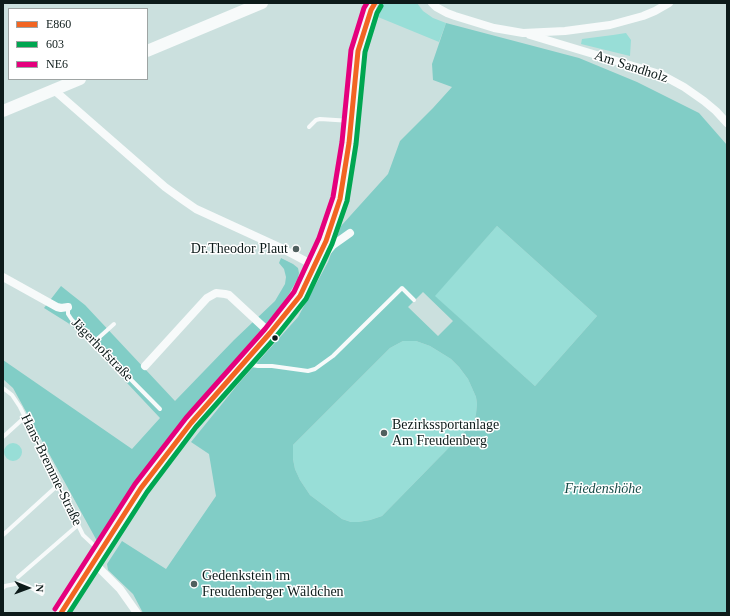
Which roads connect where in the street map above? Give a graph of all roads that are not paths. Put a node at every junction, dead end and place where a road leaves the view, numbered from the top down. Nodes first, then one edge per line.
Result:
1 (262, 3) edge
2 (432, 3) edge
3 (669, 3) edge
4 (373, 5) edge
5 (523, 33) junction
6 (148, 51) edge
7 (78, 80) edge
8 (54, 90) junction
9 (3, 111) edge
10 (351, 121) junction
11 (727, 123) edge
12 (309, 127) dead end
13 (350, 233) dead end
14 (315, 266) junction
15 (3, 277) edge
16 (414, 300) dead end
17 (68, 307) joint
18 (114, 324) dead end
19 (270, 333) junction
20 (94, 342) junction
21 (243, 364) junction
22 (145, 366) dead end
23 (3, 388) edge
24 (160, 409) dead end
25 (25, 417) junction
26 (3, 437) edge
27 (58, 485) junction
28 (78, 525) junction
29 (3, 535) edge
30 (101, 552) junction
31 (94, 563) junction
32 (18, 577) dead end
33 (3, 588) edge
34 (42, 594) dead end
35 (61, 613) edge
36 (137, 613) edge

1 - 6 main road
2 - 5 street
3 - 5 street
4 - 10 street
5 - 11 street, Am Sandholz
7 - 8 main road
8 - 9 main road
8 - 14 street
10 - 12 lane
10 - 14 street
13 - 14 street
14 - 19 street
15 - 17 street, Jägerhofstraße
16 - 21 lane
17 - 20 lane, Jägerhofstraße
18 - 20 lane
19 - 21 street
19 - 22 street
20 - 24 lane, Jägerhofstraße
21 - 30 street
23 - 25 lane, Hans-Bremme-Straße
25 - 26 lane
25 - 27 lane, Hans-Bremme-Straße
27 - 28 lane, Hans-Bremme-Straße
27 - 29 lane
28 - 30 lane, Hans-Bremme-Straße
28 - 32 lane
30 - 31 street
31 - 35 street
31 - 36 street
33 - 34 lane

